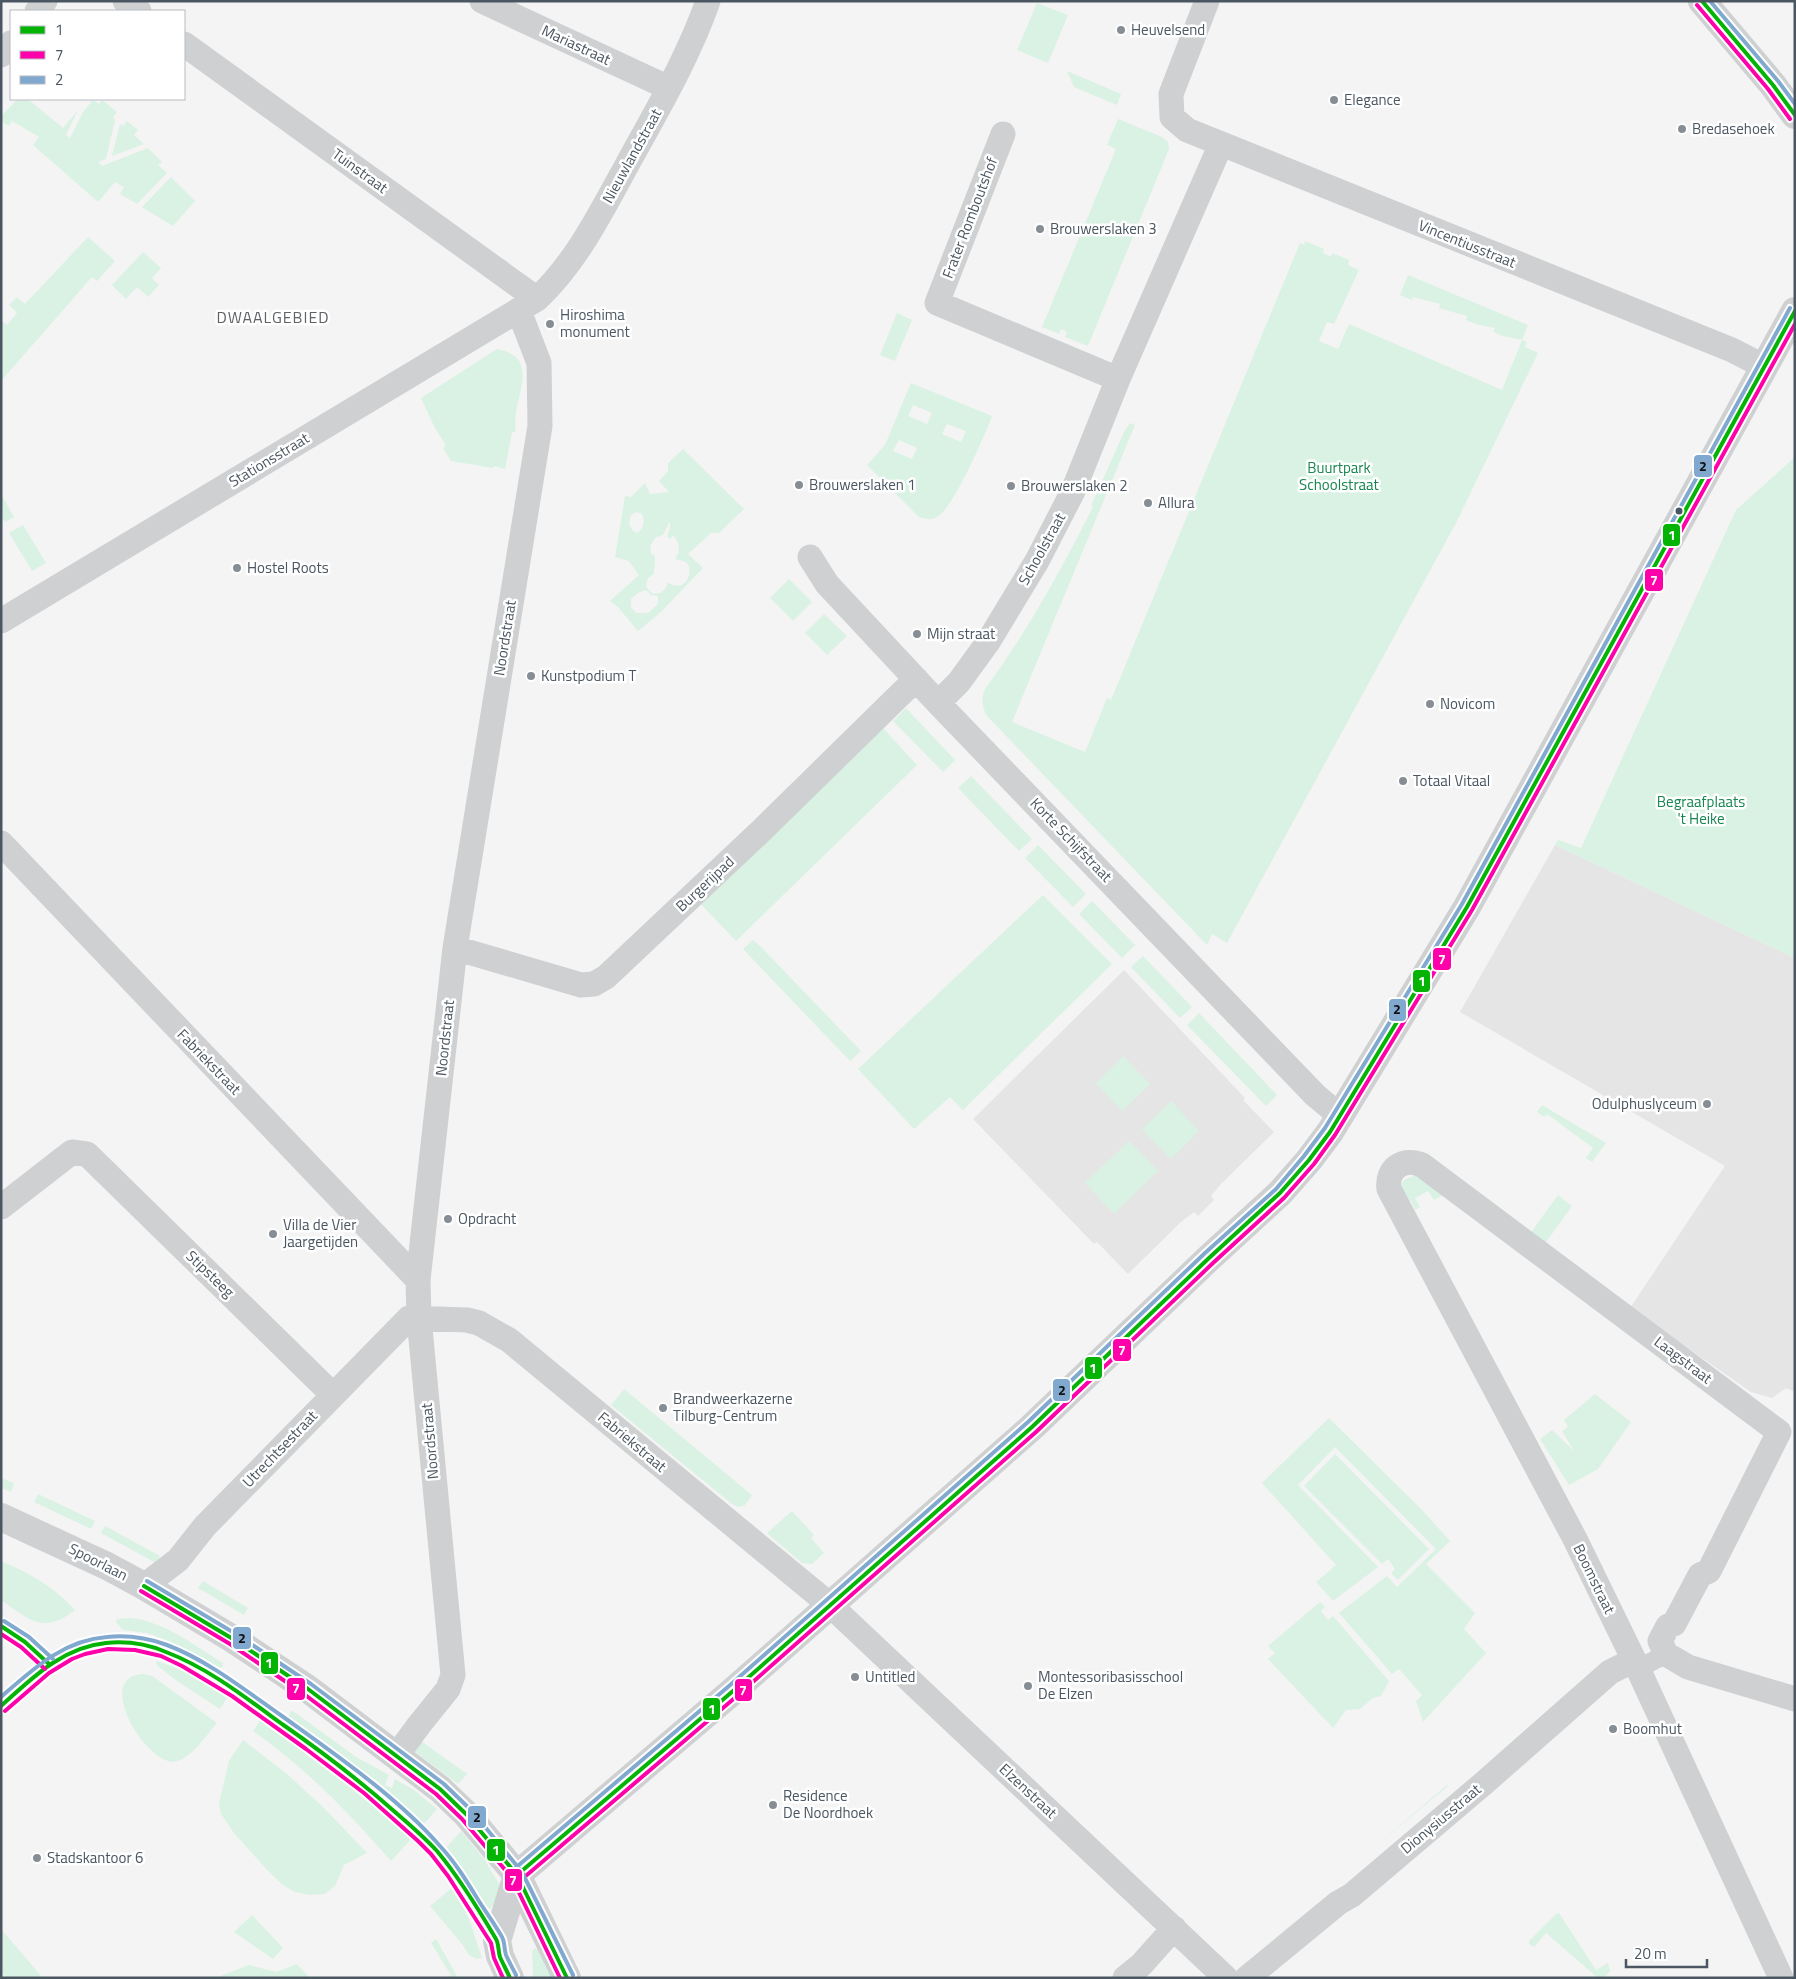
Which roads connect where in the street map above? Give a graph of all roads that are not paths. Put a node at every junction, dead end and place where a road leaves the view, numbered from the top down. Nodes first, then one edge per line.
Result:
1 (125, 1) edge
2 (482, 1) edge
3 (708, 1) edge
4 (1206, 1) edge
5 (1702, 1) edge
6 (138, 10) edge
7 (10, 44) edge
8 (185, 45) edge
9 (1, 55) edge
10 (669, 88) junction
11 (1784, 90) edge
12 (1795, 115) edge
13 (1003, 134) dead end
14 (1221, 144) junction
15 (528, 305) junction
16 (1795, 311) edge
17 (1765, 367) junction
18 (1118, 379) junction
19 (810, 557) dead end
20 (1, 621) edge
21 (916, 679) junction
22 (938, 702) junction
23 (1, 843) edge
24 (456, 948) junction
25 (1340, 1116) junction
26 (1389, 1190) joint
27 (1, 1207) edge
28 (418, 1280) junction
29 (419, 1318) junction
30 (334, 1395) junction
31 (1787, 1431) edge
32 (1, 1517) edge
33 (144, 1586) junction
34 (830, 1605) junction
35 (1666, 1654) junction
36 (1636, 1665) junction
37 (1795, 1699) edge
38 (396, 1755) junction
39 (517, 1875) junction
40 (1174, 1928) junction
41 (510, 1978) edge
42 (567, 1978) edge
43 (1125, 1978) edge
44 (1226, 1978) edge
45 (1247, 1978) edge
46 (1781, 1978) edge

1 - 6 street
2 - 10 street, Mariastraat
3 - 10 street, Nieuwlandstraat
4 - 14 street, Vincentiusstraat
5 - 11 street
7 - 9 street
8 - 15 street, Tuinstraat
10 - 15 street, Nieuwlandstraat
11 - 12 street
13 - 18 street, Frater Romboutshof
14 - 17 street, Vincentiusstraat
14 - 18 street, Schoolstraat
15 - 20 street, Stationsstraat
15 - 24 street, Noordstraat
16 - 17 street
17 - 25 street
18 - 22 street, Schoolstraat
19 - 21 street, Korte Schijfstraat
21 - 22 street, Korte Schijfstraat
21 - 24 street, Burgerijpad
22 - 25 street, Korte Schijfstraat
23 - 28 street, Fabriekstraat
24 - 28 street, Noordstraat
25 - 34 street
26 - 31 street, Laagstraat
26 - 36 street, Boomstraat
27 - 30 street, Stipsteeg
28 - 29 street, Noordstraat
29 - 30 street, Utrechtsestraat
29 - 34 street, Fabriekstraat
29 - 38 street, Noordstraat
30 - 33 street, Utrechtsestraat
31 - 35 street, Laagstraat
32 - 33 street, Spoorlaan
33 - 38 street, Spoorlaan
34 - 39 street
34 - 40 street, Elzenstraat
35 - 36 street
35 - 37 street
36 - 45 street, Dionysiusstraat
36 - 46 street, Boomstraat
38 - 39 street, Spoorlaan
39 - 41 street
39 - 42 street, Spoorlaan
40 - 43 street
40 - 44 street, Elzenstraat

